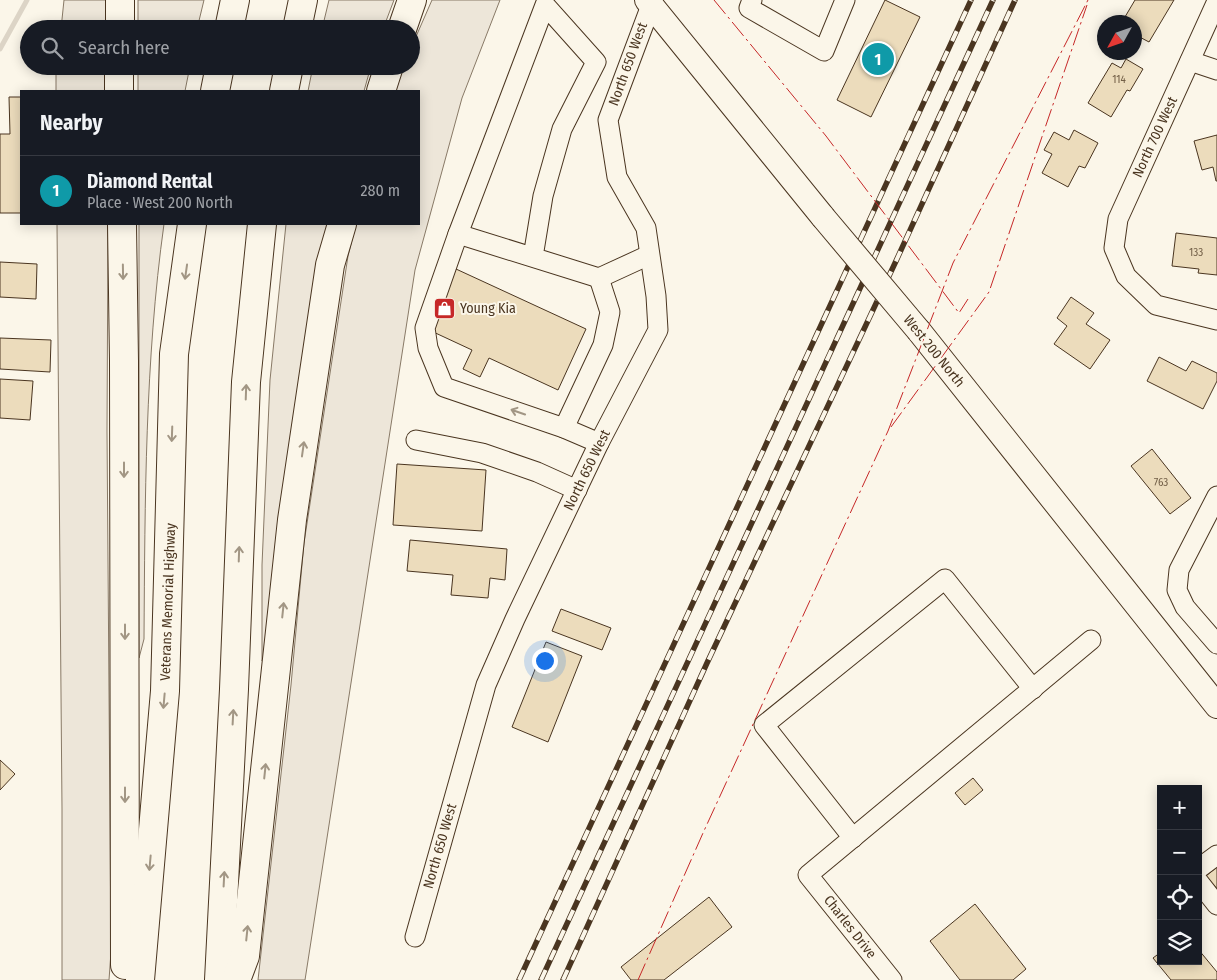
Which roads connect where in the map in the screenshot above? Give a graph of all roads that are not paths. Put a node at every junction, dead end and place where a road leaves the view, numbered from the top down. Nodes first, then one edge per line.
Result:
1 (120, 0) edge
2 (235, 0) edge
3 (304, 0) edge
4 (412, 0) edge
5 (752, 0) edge
6 (845, 0) edge
7 (650, 1) edge
8 (1217, 1) edge
9 (120, 20) edge
10 (231, 20) edge
11 (299, 20) edge
12 (405, 20) edge
13 (1190, 61) junction
14 (1217, 70) edge
15 (120, 75) edge
16 (218, 75) edge
17 (287, 75) edge
18 (386, 75) edge
19 (119, 90) edge
20 (215, 90) edge
21 (284, 90) edge
22 (381, 90) edge
23 (122, 225) edge
24 (192, 225) edge
25 (262, 225) edge
26 (342, 225) edge
27 (458, 234) junction
28 (649, 255) junction
29 (533, 257) junction
30 (599, 278) junction
31 (1217, 320) edge
32 (564, 428) junction
33 (416, 440) dead end
34 (599, 443) junction
35 (577, 490) junction
36 (1217, 496) edge
37 (1091, 640) dead end
38 (1217, 644) edge
39 (1032, 688) junction
40 (1217, 706) edge
41 (853, 838) junction
42 (1217, 855) edge
43 (1202, 866) edge
44 (1202, 886) edge
45 (1217, 905) edge
46 (415, 937) dead end
47 (125, 980) edge
48 (140, 980) edge
49 (219, 980) edge
50 (236, 980) edge
51 (892, 980) edge

1 - 9 highway
2 - 10 highway
3 - 11 highway
4 - 12 highway
5 - 6 street
7 - 28 street, North 650 West
7 - 40 main road, West 200 North, bridge
8 - 13 street, North 700 West
13 - 14 street
13 - 31 street, North 700 West
15 - 19 highway
16 - 20 highway
17 - 21 highway
18 - 22 highway
23 -> 47 highway
24 -> 48 highway, Veterans Memorial Highway
49 -> 25 highway
50 -> 26 highway
27 - 29 street
27 - 29 street
32 -> 27 street
28 - 30 street
28 - 34 street, North 650 West
29 - 30 street
30 - 32 street
32 - 34 street
33 - 35 street
34 - 35 street, North 650 West
35 - 46 street, North 650 West
36 - 38 street
37 - 39 street
39 - 41 street
39 - 41 street
41 - 51 street, Charles Drive
42 - 43 street
44 - 45 street

